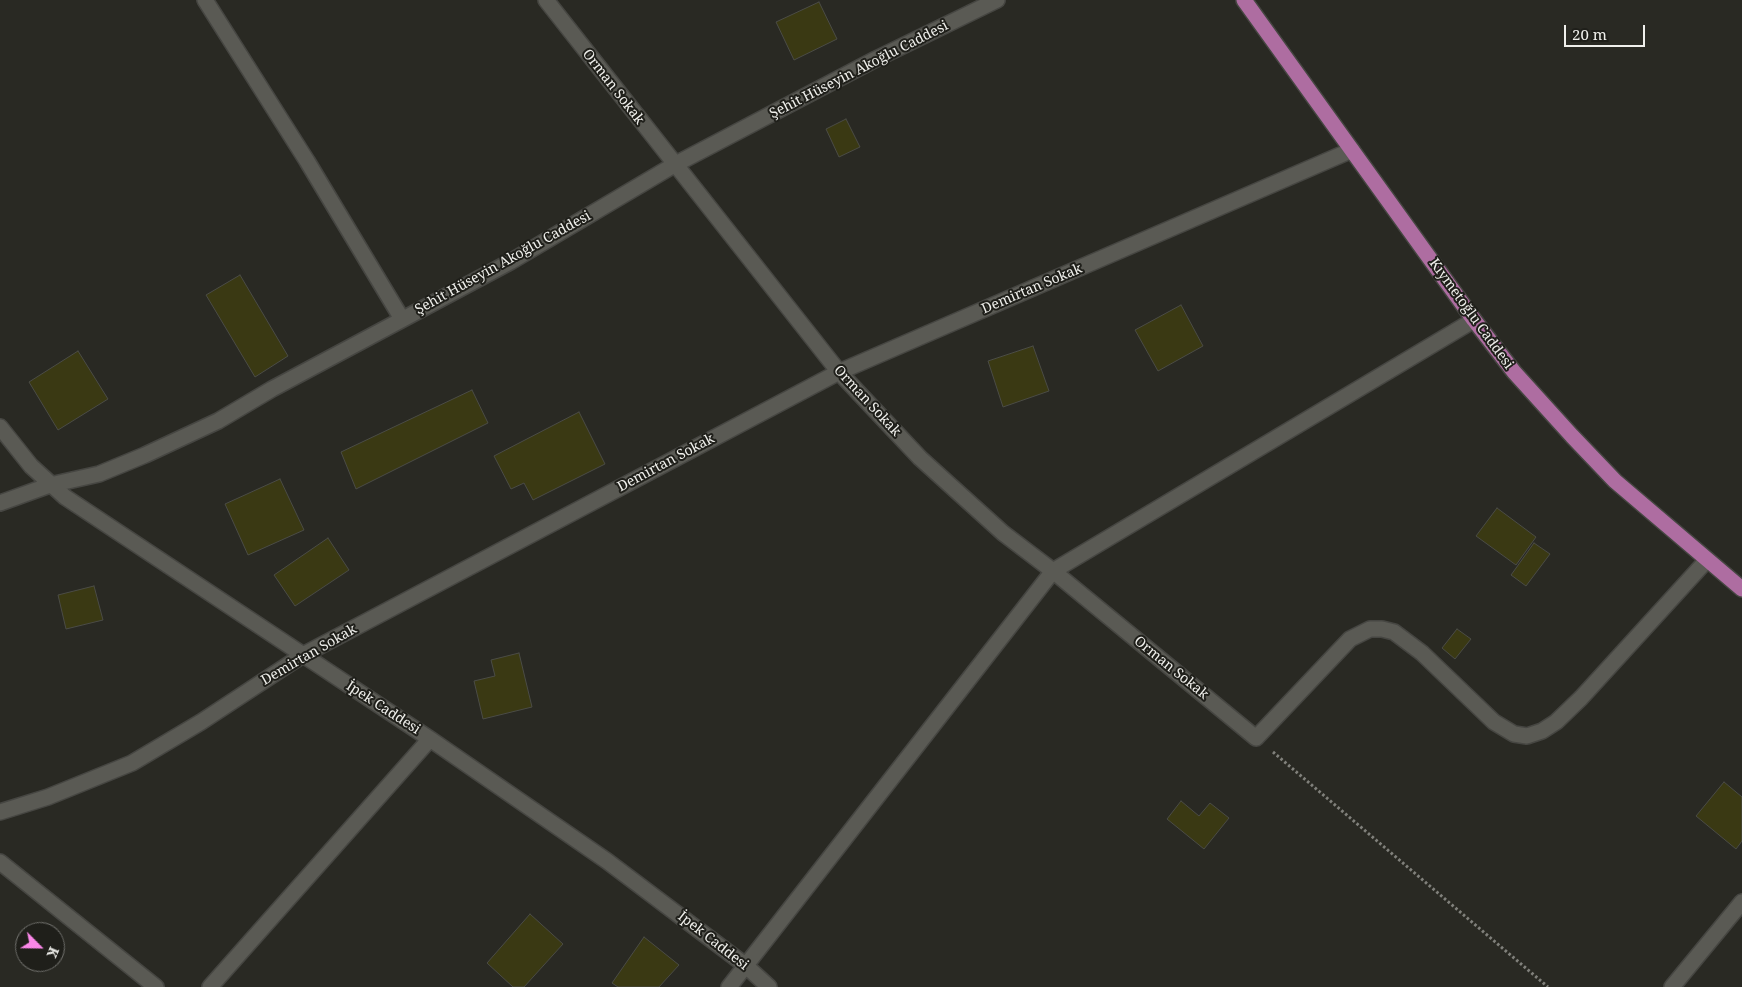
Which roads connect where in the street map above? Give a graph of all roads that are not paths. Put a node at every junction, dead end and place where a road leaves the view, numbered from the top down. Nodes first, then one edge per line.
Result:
1 (205, 0) edge
2 (546, 0) edge
3 (997, 0) edge
4 (1244, 0) edge
5 (1352, 150) junction
6 (674, 164) junction
7 (402, 319) junction
8 (1474, 320) junction
9 (839, 372) junction
10 (0, 427) edge
11 (50, 485) junction
12 (0, 503) edge
13 (1707, 560) junction
14 (1053, 571) junction
15 (1742, 589) edge
16 (303, 655) junction
17 (430, 739) junction
18 (0, 812) edge
19 (0, 862) edge
20 (1742, 902) edge
21 (745, 965) junction
22 (156, 987) edge
23 (210, 987) edge
24 (729, 987) edge
25 (769, 987) edge
26 (1672, 987) edge

1 - 7 street
2 - 6 street, Orman Sokak
3 - 6 street, Şehit Hüseyin Akoğlu Caddesi
4 - 5 main road, Kıymetoğlu Caddesi
5 - 8 main road, Kıymetoğlu Caddesi
5 - 9 street, Demirtan Sokak
6 - 7 street, Şehit Hüseyin Akoğlu Caddesi
6 - 9 street, Orman Sokak
7 - 11 street, Şehit Hüseyin Akoğlu Caddesi
8 - 13 main road, Kıymetoğlu Caddesi
8 - 14 street
9 - 14 street, Orman Sokak
9 - 16 street, Demirtan Sokak
10 - 11 street, İpek Caddesi
11 - 12 street, Şehit Hüseyin Akoğlu Caddesi
11 - 16 street, İpek Caddesi
13 - 14 street, Orman Sokak
13 - 15 main road, Kıymetoğlu Caddesi
14 - 21 street
16 - 17 street, İpek Caddesi
16 - 18 street, Demirtan Sokak
17 - 21 street, İpek Caddesi
17 - 23 street
19 - 22 street
20 - 26 street
21 - 24 street
21 - 25 street, İpek Caddesi

